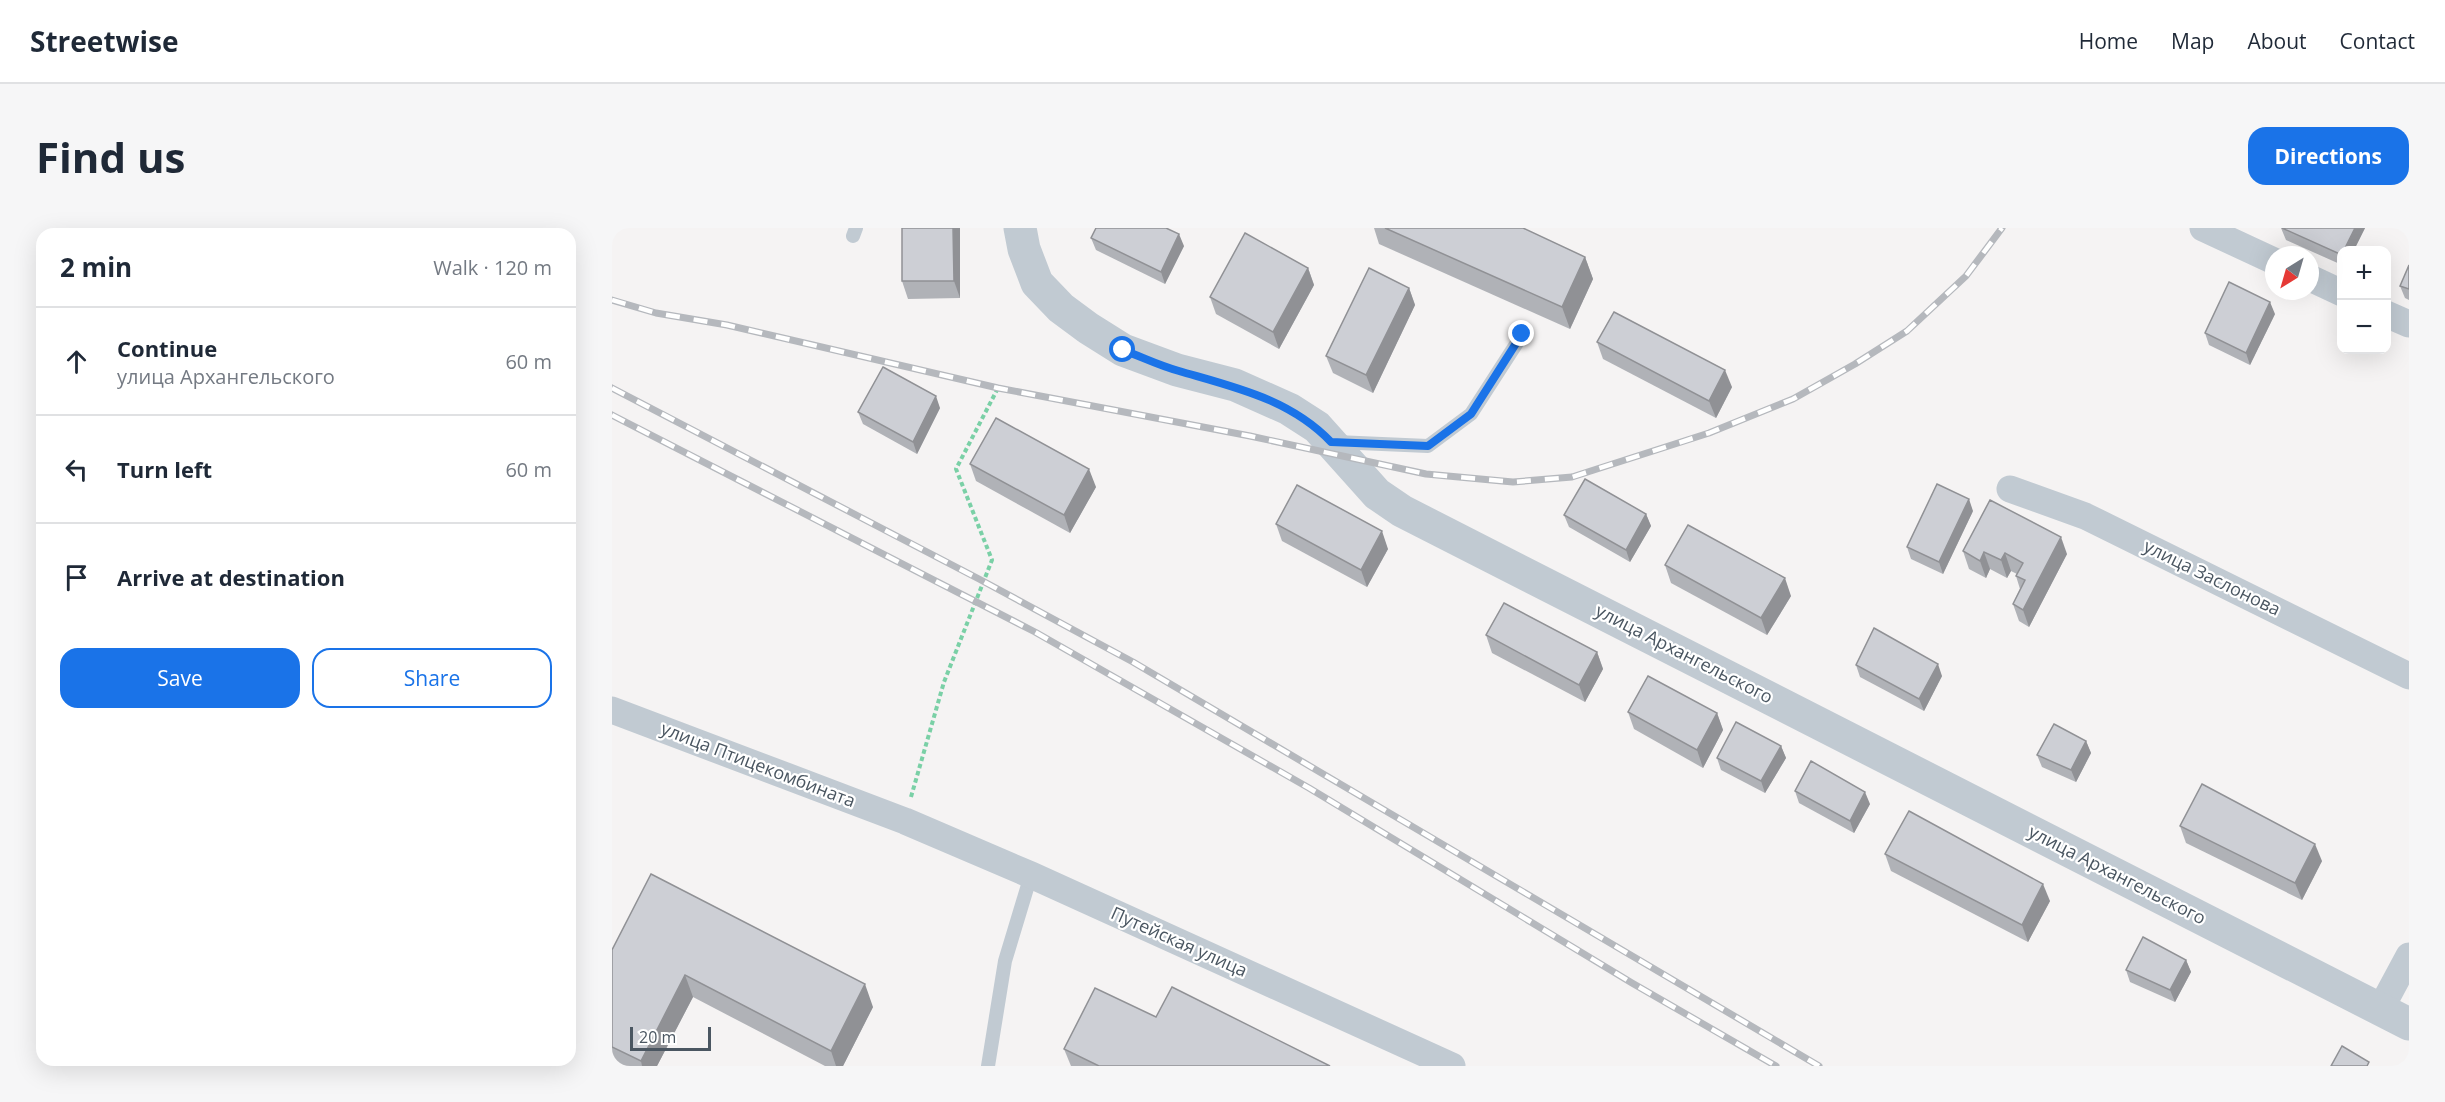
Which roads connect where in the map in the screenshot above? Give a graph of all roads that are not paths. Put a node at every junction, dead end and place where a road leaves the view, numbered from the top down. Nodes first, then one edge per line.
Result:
1 (1020, 228) edge
2 (2203, 228) edge
3 (2265, 257) edge
4 (2319, 282) edge
5 (2337, 291) edge
6 (2391, 316) edge
7 (2409, 324) edge
8 (1522, 334) dead end
9 (1331, 442) junction
10 (2010, 489) dead end
11 (2409, 676) edge
12 (612, 710) edge
13 (905, 821) joint
14 (1031, 875) junction
15 (2409, 956) edge
16 (2380, 1010) junction
17 (2409, 1024) edge
18 (988, 1066) edge
19 (1452, 1066) edge

1 - 9 street, улица Архангельского
2 - 3 street
4 - 5 street
6 - 7 street
8 - 9 lane
9 - 16 street, улица Архангельского
10 - 11 street, улица Заслонова
12 - 13 street, улица Птицекомбината
13 - 14 street, Путейская улица
14 - 18 lane
14 - 19 street, Путейская улица
15 - 16 street
16 - 17 street, улица Архангельского

